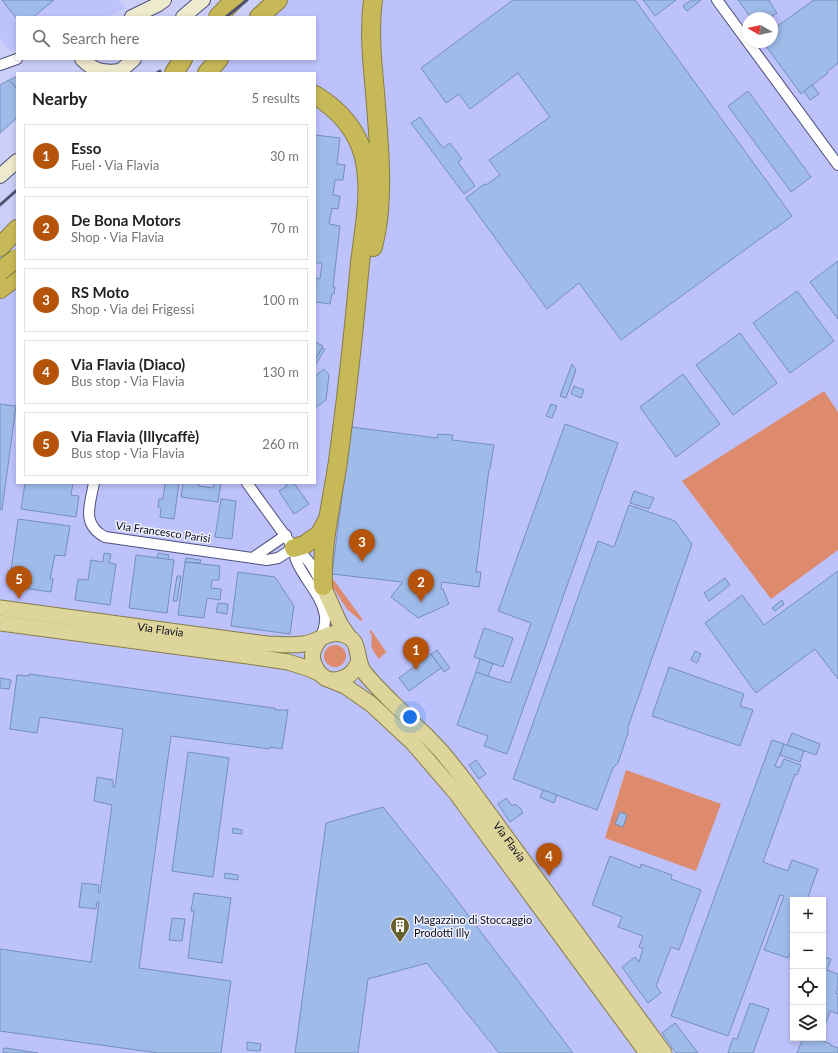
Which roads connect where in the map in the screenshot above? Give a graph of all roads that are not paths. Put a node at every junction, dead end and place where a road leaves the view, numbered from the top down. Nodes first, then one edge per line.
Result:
1 (164, 0) edge
2 (203, 0) edge
3 (234, 0) edge
4 (278, 0) edge
5 (373, 0) edge
6 (717, 0) edge
7 (134, 16) edge
8 (184, 16) edge
9 (219, 16) edge
10 (260, 16) edge
11 (16, 59) edge
12 (81, 60) edge
13 (82, 60) edge
14 (133, 60) edge
15 (182, 60) edge
16 (218, 60) edge
17 (0, 66) edge
18 (82, 72) edge
19 (107, 72) edge
20 (107, 72) edge
21 (119, 72) edge
22 (175, 72) edge
23 (208, 72) edge
24 (316, 96) edge
25 (16, 162) edge
26 (838, 165) edge
27 (0, 176) edge
28 (16, 230) edge
29 (368, 243) junction
30 (0, 247) edge
31 (16, 259) edge
32 (0, 262) edge
33 (0, 271) edge
34 (16, 274) edge
35 (16, 276) edge
36 (0, 289) edge
37 (94, 484) edge
38 (248, 484) edge
39 (329, 518) junction
40 (290, 542) junction
41 (254, 557) junction
42 (323, 586) junction
43 (0, 608) edge
44 (0, 623) edge
45 (349, 637) junction
46 (321, 638) junction
47 (359, 660) junction
48 (319, 673) junction
49 (332, 680) junction
50 (647, 1053) edge
51 (664, 1053) edge

1 - 7 street
2 - 8 street
3 - 9 highway
4 - 10 highway
5 - 29 highway
6 - 26 street
11 - 17 street
12 - 18 street
13 - 19 street
14 - 21 street
15 - 22 highway
16 - 23 highway
20 - 21 street
24 - 29 highway
25 - 27 street
28 - 30 highway
29 - 39 highway
31 - 33 highway, bridge
32 - 34 street
35 - 36 highway
37 - 41 street, Via Francesco Parisi
38 - 40 street
39 - 40 highway
39 - 42 highway
40 - 41 street
40 - 41 street, Via Francesco Parisi
40 - 42 street
40 - 46 street
42 - 45 main road
43 - 46 main road, Via Flavia
44 - 48 main road, Via Flavia
45 - 46 main road, Via Flavia
45 - 47 main road, Via Flavia
46 - 48 main road
47 - 49 main road
47 - 51 main road, Via Flavia
48 - 49 main road, Via Flavia
49 - 50 main road, Via Flavia

